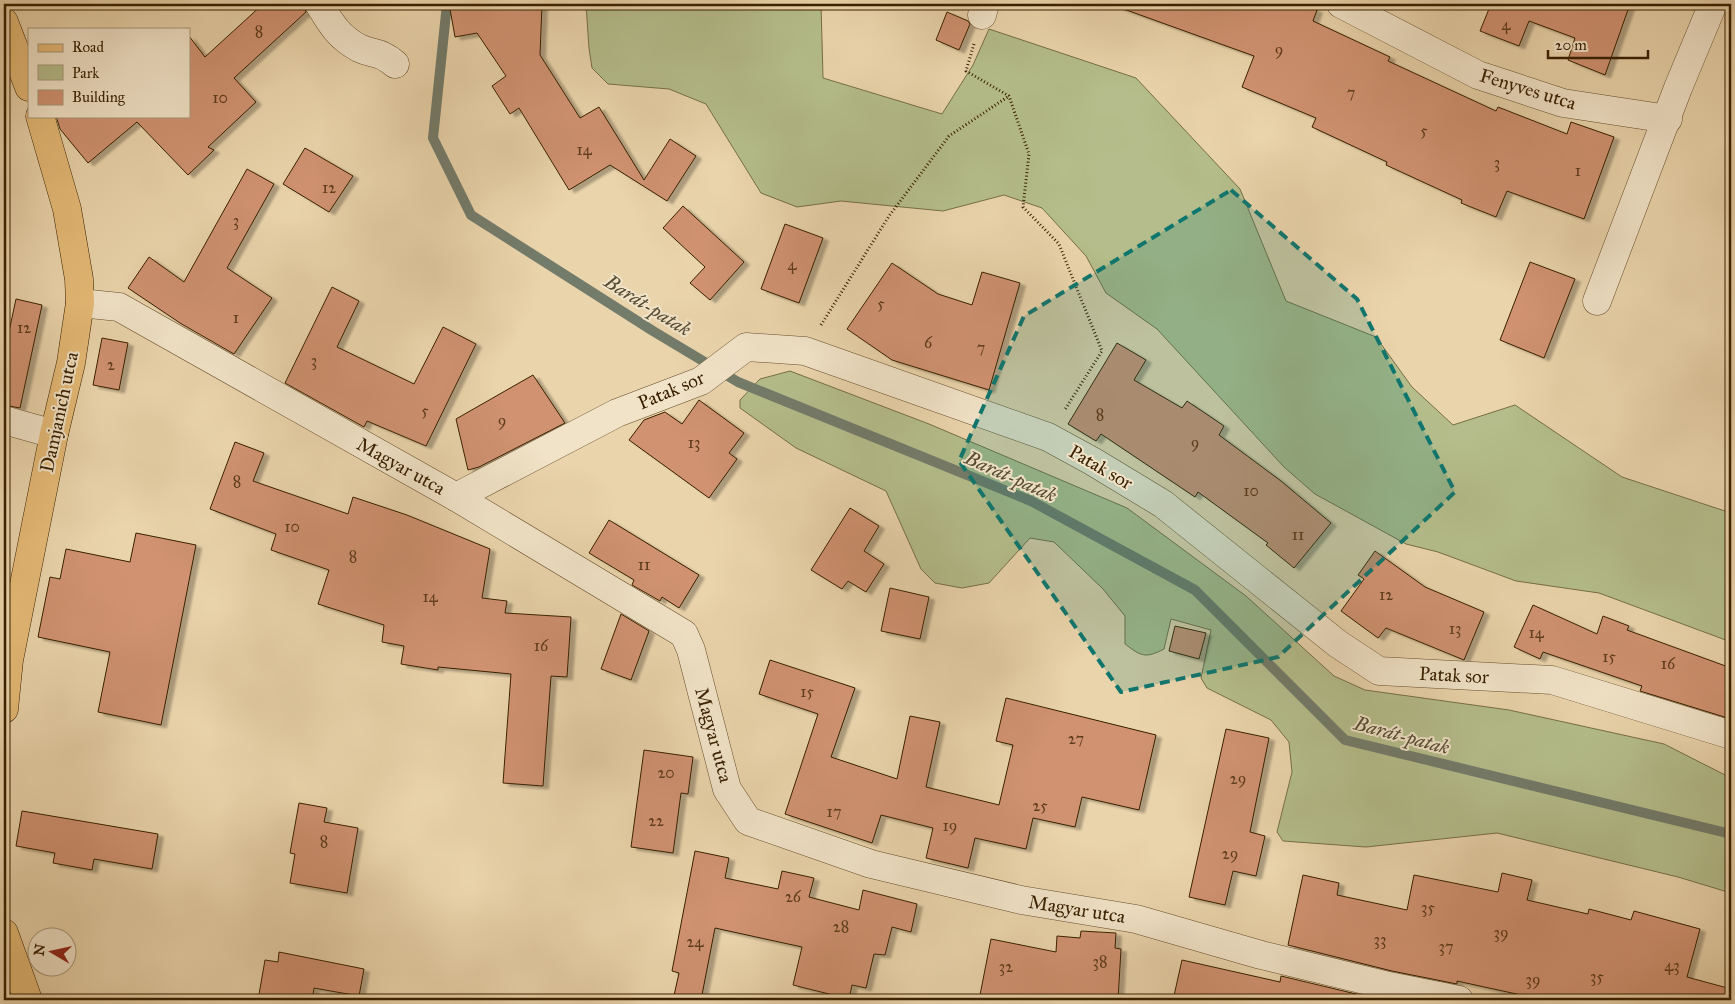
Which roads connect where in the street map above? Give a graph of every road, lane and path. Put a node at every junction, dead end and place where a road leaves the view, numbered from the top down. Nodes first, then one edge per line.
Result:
1 (319, 4) edge
2 (1341, 4) edge
3 (1713, 4) edge
4 (4, 22) edge
5 (395, 64) dead end
6 (966, 72) dead end
7 (28, 84) edge
8 (1009, 96) junction
9 (41, 118) edge
10 (1668, 119) junction
11 (1597, 301) dead end
12 (80, 303) junction
13 (805, 351) junction
14 (4, 420) edge
15 (54, 434) junction
16 (1048, 437) junction
17 (456, 497) junction
18 (4, 709) edge
19 (1731, 735) edge
20 (4, 933) edge
21 (28, 1000) edge
22 (1459, 1000) edge

1 - 5 street
2 - 10 street, Fenyves utca
3 - 10 street
4 - 7 main road
6 - 8 path
8 - 13 path
8 - 16 path
9 - 12 main road, Damjanich utca
10 - 11 street
12 - 15 main road, Damjanich utca
12 - 17 street, Magyar utca
13 - 16 street, Patak sor
13 - 17 street, Patak sor
14 - 15 street
15 - 18 main road, Damjanich utca
16 - 19 street, Patak sor
17 - 22 street, Magyar utca
20 - 21 main road

